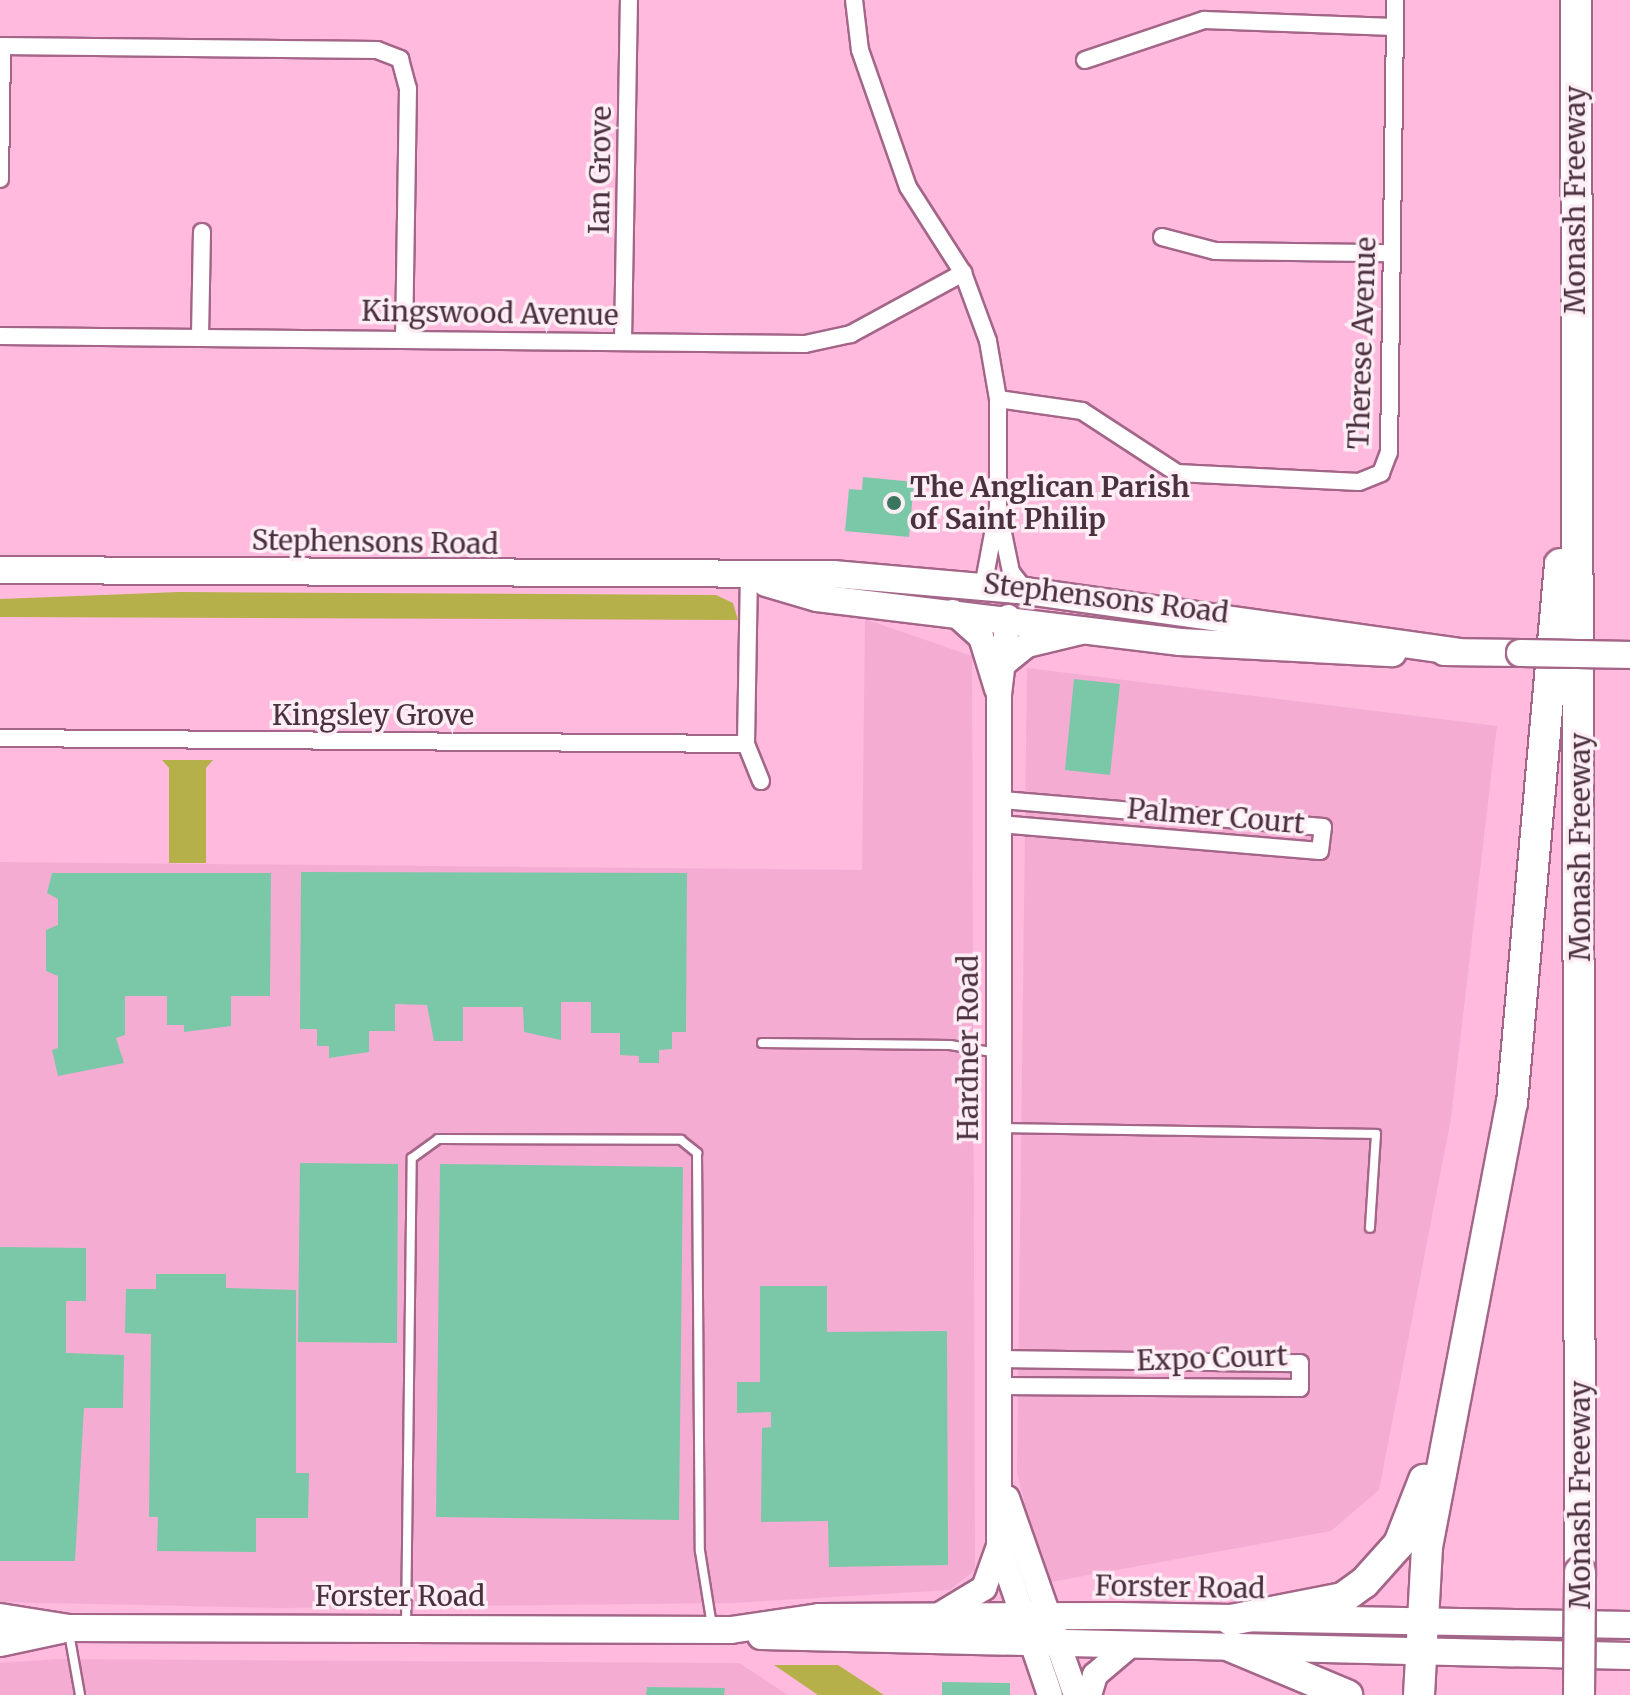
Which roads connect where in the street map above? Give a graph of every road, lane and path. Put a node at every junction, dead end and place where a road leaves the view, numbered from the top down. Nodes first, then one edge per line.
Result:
1 (629, 0) edge
2 (854, 0) edge
3 (1395, 0) edge
4 (1576, 0) edge
5 (1394, 27) junction
6 (1, 46) edge
7 (1085, 60) dead end
8 (0, 179) edge
9 (202, 232) dead end
10 (1162, 237) dead end
11 (1391, 253) junction
12 (963, 273) junction
13 (0, 336) edge
14 (200, 336) junction
15 (404, 338) junction
16 (623, 341) junction
17 (1575, 351) junction
18 (998, 399) junction
19 (998, 507) junction
20 (0, 570) edge
21 (749, 577) junction
22 (983, 587) junction
23 (1026, 591) junction
24 (953, 612) junction
25 (1008, 617) junction
26 (1091, 630) junction
27 (1458, 652) junction
28 (1630, 655) edge
29 (1006, 662) junction
30 (999, 695) junction
31 (0, 738) edge
32 (746, 744) junction
33 (761, 781) dead end
34 (999, 812) junction
35 (1194, 815) junction
36 (1191, 839) junction
37 (762, 1043) dead end
38 (998, 1053) junction
39 (998, 1128) junction
40 (1370, 1228) dead end
41 (998, 1359) junction
42 (1162, 1364) junction
43 (999, 1386) junction
44 (1161, 1387) junction
45 (1451, 1397) junction
46 (1002, 1480) junction
47 (999, 1546) junction
48 (0, 1617) edge
49 (934, 1618) junction
50 (1032, 1618) junction
51 (1418, 1622) junction
52 (1630, 1625) edge
53 (69, 1628) junction
54 (406, 1628) junction
55 (721, 1630) junction
56 (1231, 1634) junction
57 (0, 1643) edge
58 (1040, 1644) junction
59 (1129, 1646) junction
60 (1417, 1654) junction
61 (1630, 1656) edge
62 (80, 1695) edge
63 (1050, 1695) edge
64 (1076, 1695) edge
65 (1089, 1695) edge
66 (1347, 1695) edge
67 (1419, 1695) edge
68 (1579, 1695) edge

1 - 16 street, Ian Grove
2 - 12 street
3 - 5 street, Therese Avenue
4 - 17 highway, Monash Freeway
5 - 7 street
5 - 11 street, Therese Avenue
6 - 8 street
6 - 15 street
9 - 14 street
10 - 11 street
11 - 18 street, Therese Avenue
12 - 16 street, Kingswood Avenue
12 - 18 street
13 - 14 street, Kingswood Avenue
14 - 15 street, Kingswood Avenue
15 - 16 street, Kingswood Avenue
17 - 45 highway
17 - 68 highway, Monash Freeway, bridge
18 - 19 street
19 - 22 street
19 - 23 street
20 - 21 main road, Stephensons Road
21 - 22 main road, Stephensons Road
21 - 24 main road, Stephensons Road
21 - 32 street
22 - 23 main road, Stephensons Road
22 - 25 main road
23 - 27 main road, Stephensons Road
24 - 25 main road, Stephensons Road
24 - 30 street
25 - 26 main road, Stephensons Road
25 - 29 street, Hardner Road
26 - 27 main road, Stephensons Road
26 - 29 street
27 - 28 main road, Stephensons Road, bridge
29 - 30 street, Hardner Road
30 - 34 street, Hardner Road
31 - 32 street, Kingsley Grove
32 - 33 street
34 - 35 street, Palmer Court
34 - 36 street, Palmer Court
34 - 38 street, Hardner Road
35 - 36 street
35 - 36 street, Palmer Court
37 - 38 lane
38 - 39 street, Hardner Road
39 - 40 lane
39 - 41 street, Hardner Road
41 - 42 street, Expo Court
41 - 43 street, Hardner Road
42 - 44 street
42 - 44 street, Expo Court
43 - 44 street, Expo Court
43 - 46 street, Hardner Road
45 - 51 highway
45 - 56 highway
46 - 47 street, Hardner Road
46 - 50 street, Hardner Road
47 - 49 street
47 - 50 street, Hardner Road
48 - 53 main road, Forster Road
49 - 50 main road, Forster Road
49 - 55 main road, Forster Road
50 - 56 main road, Forster Road
50 - 58 street
51 - 52 main road, Forster Road
51 - 56 main road, Forster Road
51 - 60 highway
53 - 54 main road, Forster Road
53 - 57 main road, Forster Road
53 - 62 lane
54 - 55 main road, Forster Road
54 - 55 lane
55 - 58 main road, Forster Road
56 - 59 main road, Forster Road
56 - 60 main road, Forster Road
56 - 66 highway
58 - 59 main road, Forster Road
58 - 63 street
58 - 64 street
59 - 65 street
60 - 61 main road, Forster Road
60 - 67 highway

